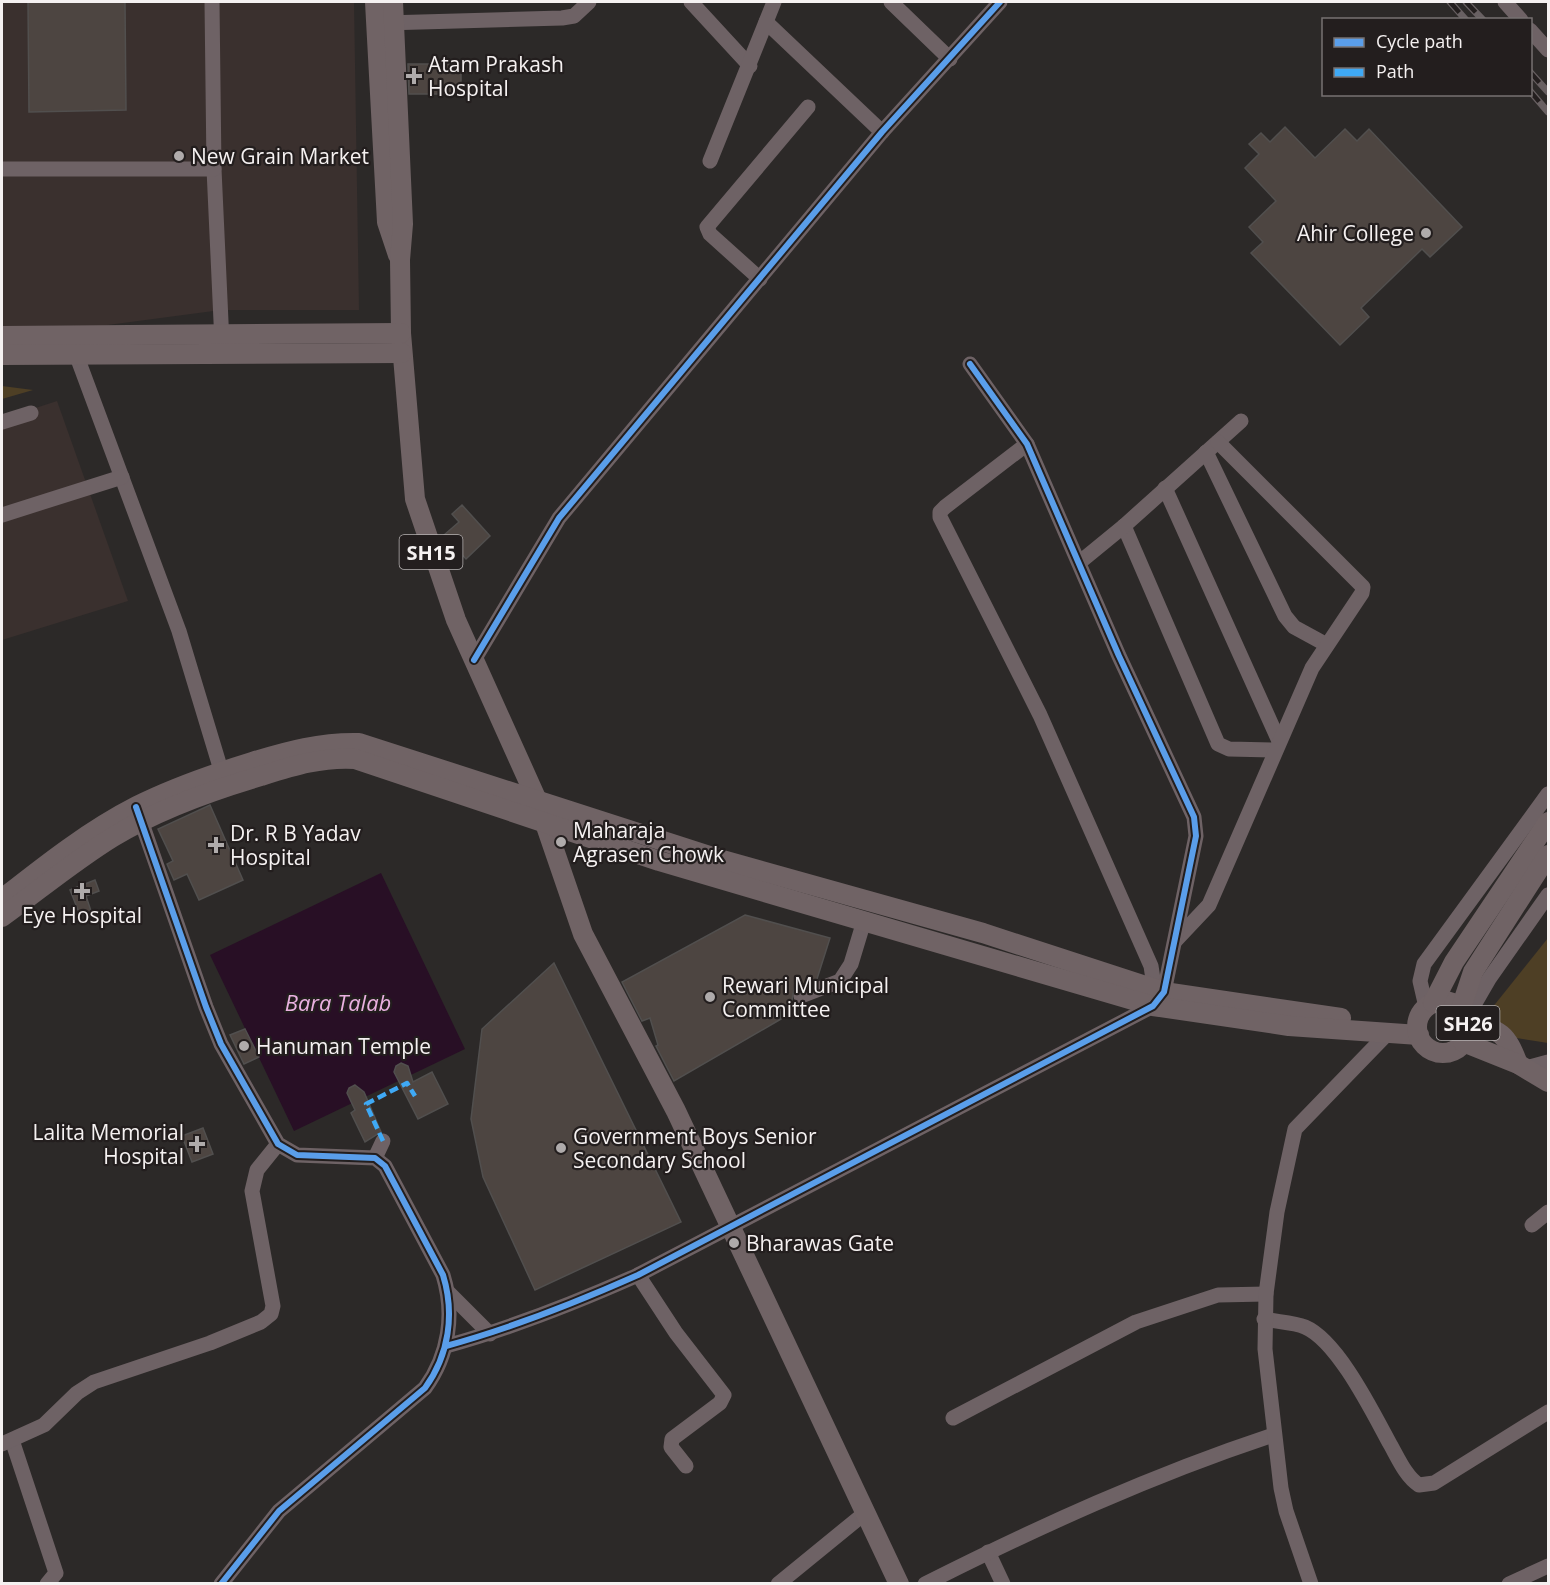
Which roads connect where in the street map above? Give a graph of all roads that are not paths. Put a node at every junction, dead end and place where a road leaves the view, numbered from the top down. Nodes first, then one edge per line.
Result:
1 (212, 2) edge
2 (375, 2) edge
3 (393, 2) edge
4 (589, 2) edge
5 (691, 2) edge
6 (774, 2) edge
7 (891, 2) edge
8 (1000, 2) edge
9 (1505, 2) edge
10 (1519, 18) edge
11 (766, 22) junction
12 (385, 24) junction
13 (1532, 32) edge
14 (1548, 50) edge
15 (950, 59) junction
16 (750, 66) junction
17 (808, 106) dead end
18 (882, 132) junction
19 (710, 161) dead end
20 (2, 169) edge
21 (214, 170) junction
22 (760, 279) junction
23 (401, 333) junction
24 (71, 335) junction
25 (2, 336) edge
26 (222, 344) junction
27 (402, 353) junction
28 (2, 355) edge
29 (75, 355) junction
30 (970, 364) dead end
31 (31, 413) dead end
32 (1241, 421) dead end
33 (2, 422) edge
34 (1218, 441) junction
35 (1027, 444) junction
36 (1206, 452) junction
37 (122, 477) junction
38 (1165, 488) junction
39 (2, 515) edge
40 (1124, 526) junction
41 (1080, 562) junction
42 (1328, 645) junction
43 (474, 660) junction
44 (1277, 745) junction
45 (224, 779) junction
46 (1548, 794) edge
47 (537, 800) junction
48 (138, 814) junction
49 (1548, 822) edge
50 (545, 823) junction
51 (1548, 855) edge
52 (1548, 895) edge
53 (2, 899) edge
54 (2, 918) edge
55 (864, 921) junction
56 (1176, 940) junction
57 (801, 996) dead end
58 (1152, 997) junction
59 (1430, 1005) junction
60 (1465, 1023) junction
61 (1418, 1030) junction
62 (1386, 1035) junction
63 (1548, 1062) edge
64 (1522, 1066) junction
65 (1548, 1083) edge
66 (383, 1141) dead end
67 (278, 1144) junction
68 (375, 1158) junction
69 (1548, 1212) edge
70 (1532, 1225) dead end
71 (732, 1227) junction
72 (638, 1275) junction
73 (448, 1292) junction
74 (1266, 1294) junction
75 (1264, 1319) junction
76 (490, 1334) junction
77 (446, 1346) junction
78 (1548, 1412) edge
79 (953, 1418) dead end
80 (1273, 1435) junction
81 (7, 1442) edge
82 (686, 1466) dead end
83 (865, 1513) junction
84 (988, 1552) junction
85 (1548, 1566) edge
86 (46, 1584) edge
87 (221, 1584) edge
88 (778, 1584) edge
89 (899, 1584) edge
90 (925, 1584) edge
91 (1003, 1584) edge
92 (1311, 1584) edge
93 (1509, 1584) edge

1 - 21 street
2 - 12 main road, SH15
3 - 12 main road, SH15
4 - 12 street
5 - 16 street
6 - 11 street
7 - 15 street
8 - 15 street
9 - 10 street
11 - 16 street
11 - 18 street
12 - 23 main road, SH15
13 - 14 street
15 - 18 street
16 - 19 street
17 - 22 street
18 - 22 street
20 - 21 street
21 - 26 street
22 - 43 street
23 - 26 main road
23 - 27 main road, SH15
24 - 25 main road
24 - 26 main road
24 - 29 street
26 - 27 main road
26 - 29 main road
27 - 43 main road, SH15
28 - 29 main road
29 - 37 street
30 - 35 street
31 - 33 street
32 - 34 street
34 - 36 street
34 - 42 street
35 - 41 street
35 - 58 street
36 - 38 street
36 - 42 street
37 - 39 street
37 - 45 street
38 - 40 street
38 - 44 street
40 - 41 street
40 - 44 street
41 - 56 street
42 - 44 street
43 - 47 main road, SH15
44 - 56 street
45 - 47 main road
45 - 48 main road
45 - 50 main road
46 - 59 street
47 - 50 main road, SH15
47 - 58 main road
48 - 53 main road
48 - 54 main road
48 - 67 street
49 - 59 main road, SH26
50 - 55 main road
50 - 71 main road
51 - 60 main road, SH26
52 - 60 street
55 - 57 street
55 - 58 main road
56 - 58 street
58 - 61 main road
58 - 62 main road
58 - 71 street
59 - 60 main road, SH26
59 - 61 main road, SH26
60 - 61 main road, SH26
60 - 64 main road
61 - 62 main road
62 - 74 street
63 - 64 street
64 - 65 main road
66 - 68 street
67 - 68 street
67 - 81 street
68 - 73 street
69 - 70 street
71 - 72 street
71 - 83 main road
72 - 76 street
72 - 82 street
73 - 76 street
73 - 77 street
74 - 75 street
74 - 79 street
75 - 78 street
75 - 80 street
76 - 77 street
77 - 87 street
80 - 84 street
80 - 92 street
81 - 86 street
83 - 88 street
83 - 89 main road
84 - 90 street
84 - 91 street
85 - 93 street

